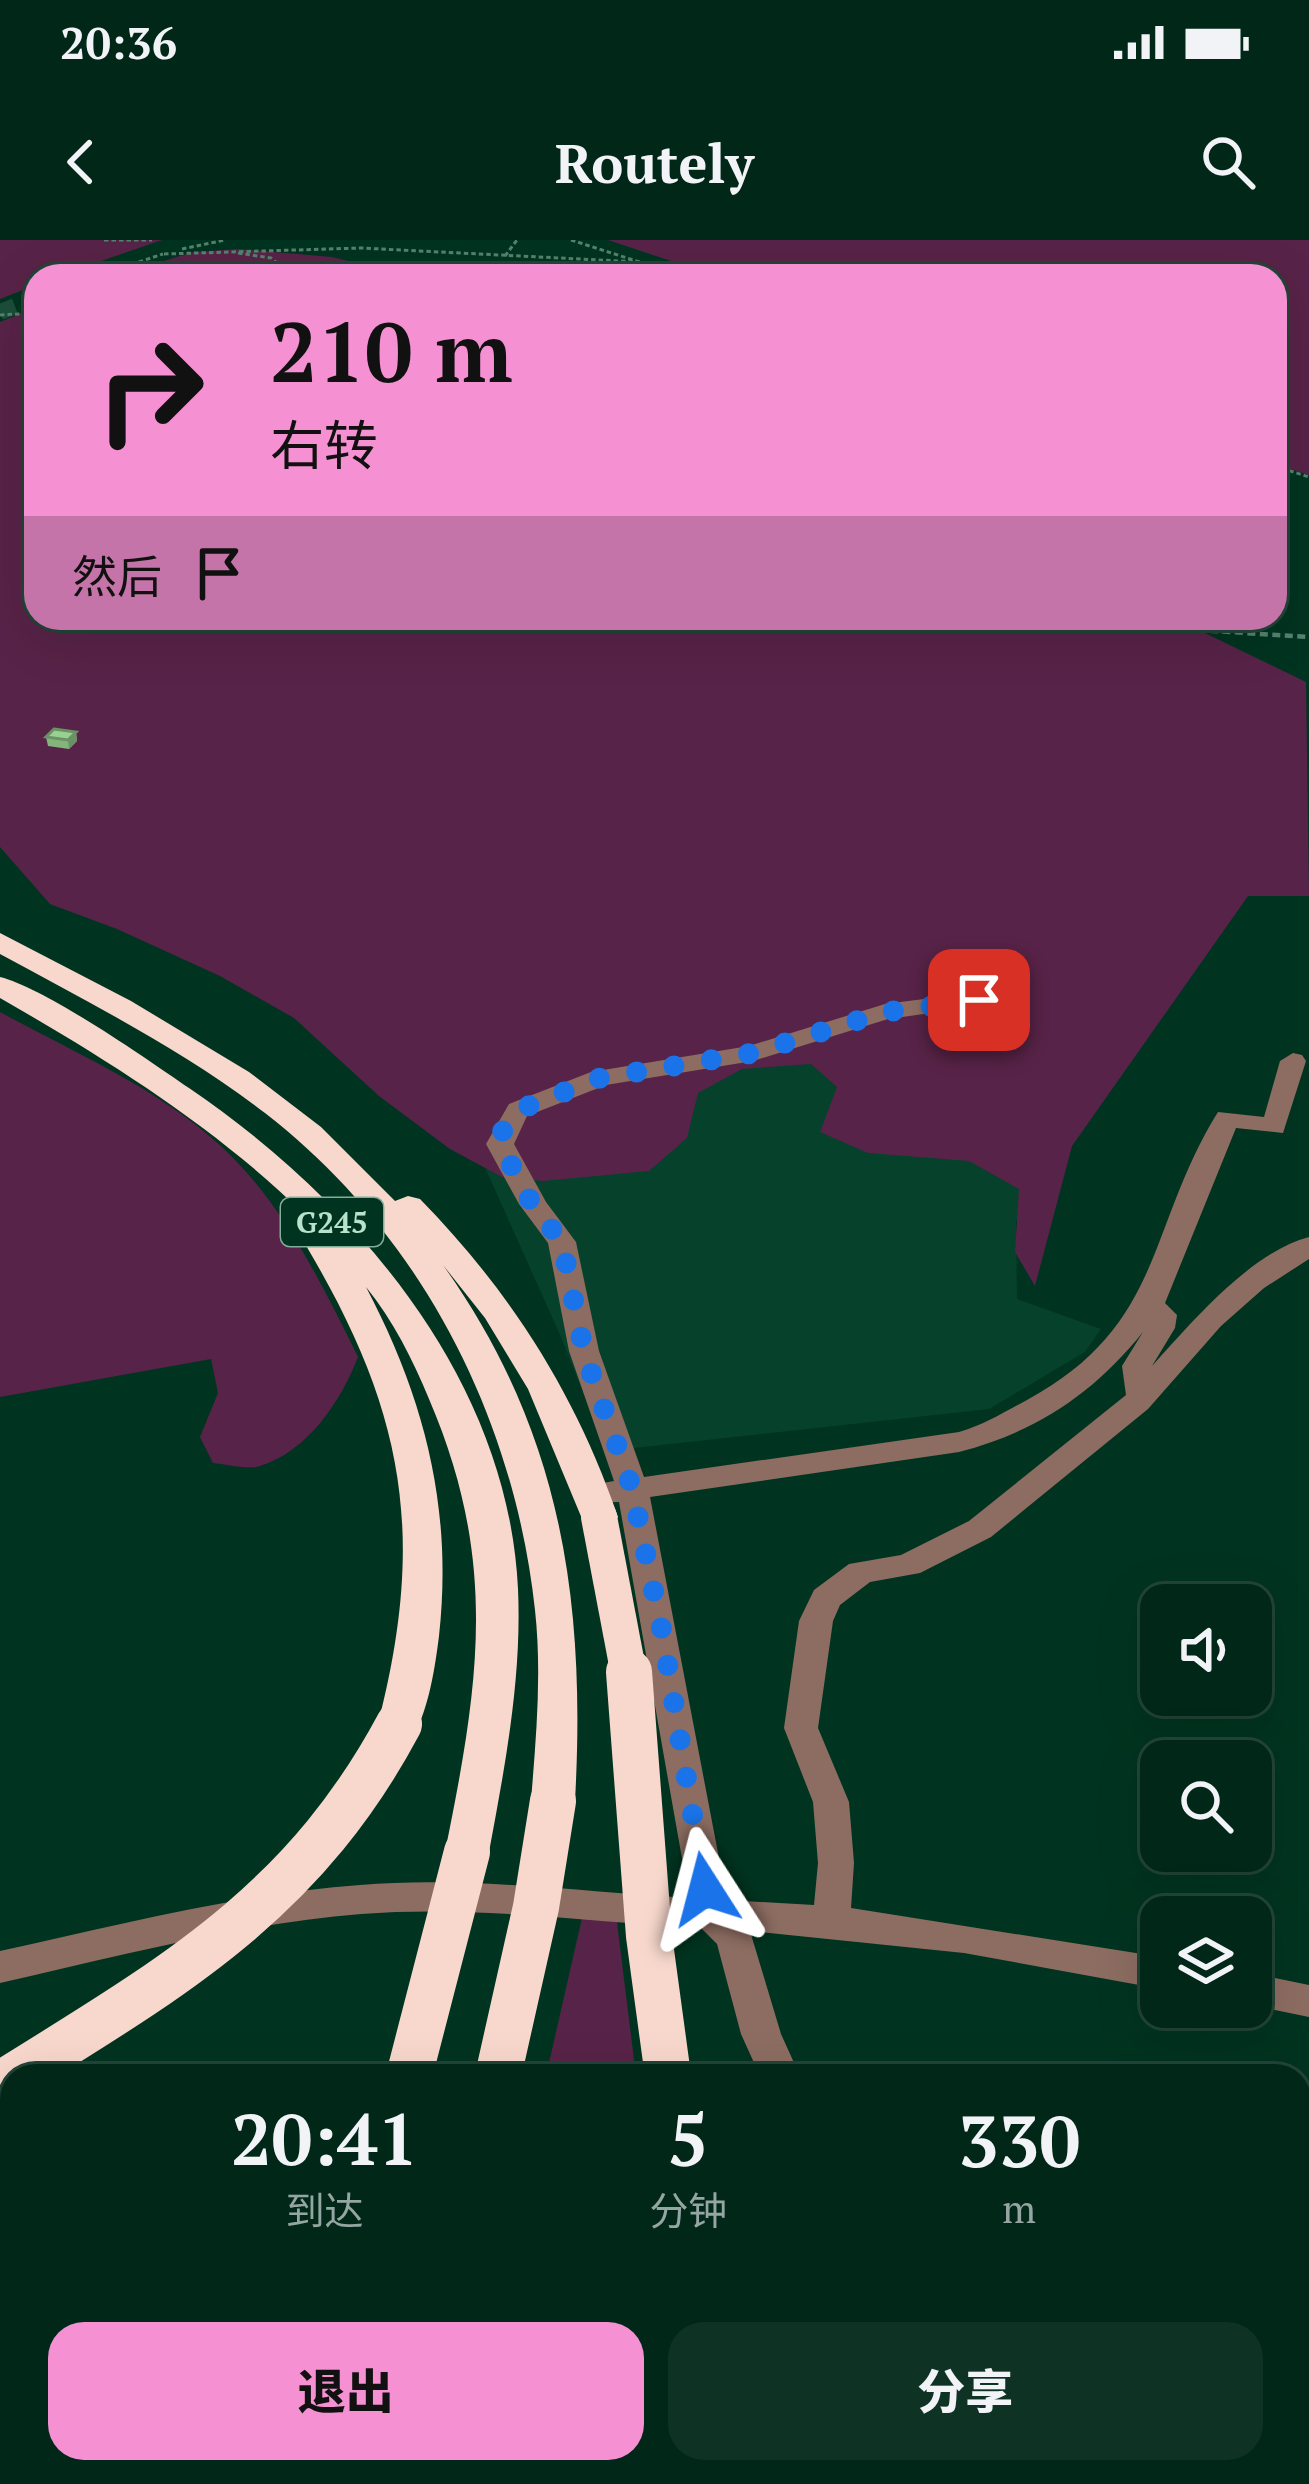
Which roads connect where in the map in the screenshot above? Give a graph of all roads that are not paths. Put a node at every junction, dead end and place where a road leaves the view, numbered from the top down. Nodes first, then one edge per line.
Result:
1 (0, 942) edge
2 (976, 970) dead end
3 (0, 986) edge
4 (1293, 1061) dead end
5 (313, 1136) junction
6 (260, 1155) junction
7 (1309, 1246) edge
8 (1149, 1305) junction
9 (1144, 1394) junction
10 (632, 1488) junction
11 (595, 1506) junction
12 (711, 1915) junction
13 (831, 1921) junction
14 (0, 1967) edge
15 (1140, 1969) edge
16 (1272, 1994) edge
17 (1309, 2001) edge
18 (34, 2064) edge
19 (413, 2064) edge
20 (501, 2064) edge
21 (666, 2064) edge
22 (775, 2064) edge

1 - 5 highway, G245
2 - 10 street
3 - 6 highway, G245
4 - 8 street
5 - 11 highway
5 - 20 highway, G245, bridge
6 - 18 highway, bridge
6 - 19 highway, G245, bridge
7 - 9 street
8 - 9 street
8 - 10 street
9 - 13 street
10 - 11 street
10 - 12 street
11 - 21 highway, bridge
12 - 13 street
12 - 14 street
12 - 22 street
13 - 15 street
16 - 17 street

